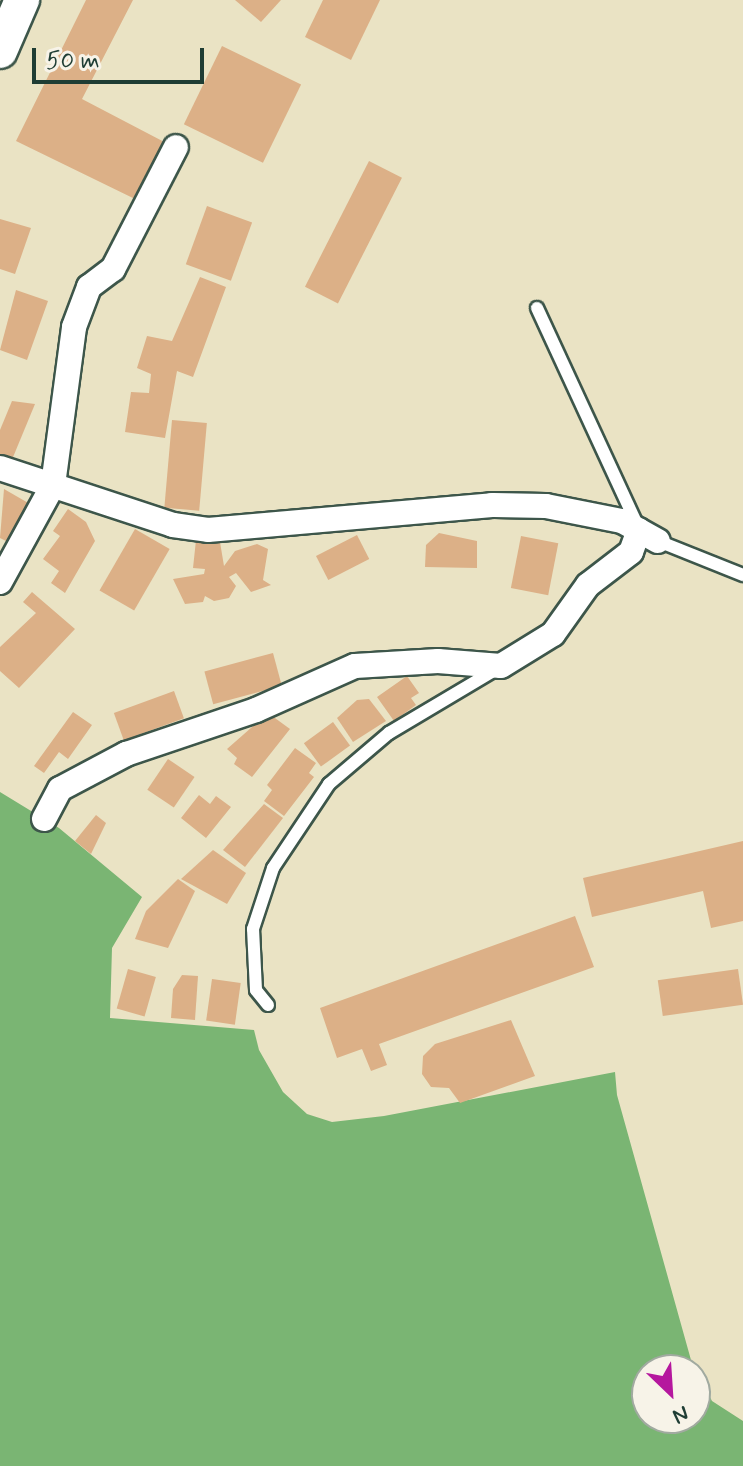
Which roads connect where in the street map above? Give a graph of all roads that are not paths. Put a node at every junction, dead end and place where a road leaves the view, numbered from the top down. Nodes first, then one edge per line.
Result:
1 (22, 0) edge
2 (0, 51) edge
3 (176, 147) dead end
4 (537, 308) dead end
5 (0, 468) edge
6 (53, 485) junction
7 (648, 536) junction
8 (743, 575) edge
9 (0, 582) edge
10 (501, 666) junction
11 (44, 819) dead end
12 (268, 1005) dead end

1 - 2 main road
3 - 6 street
4 - 7 lane
5 - 6 street
6 - 7 street
6 - 9 street
7 - 8 lane
7 - 10 street
10 - 11 street
10 - 12 lane

